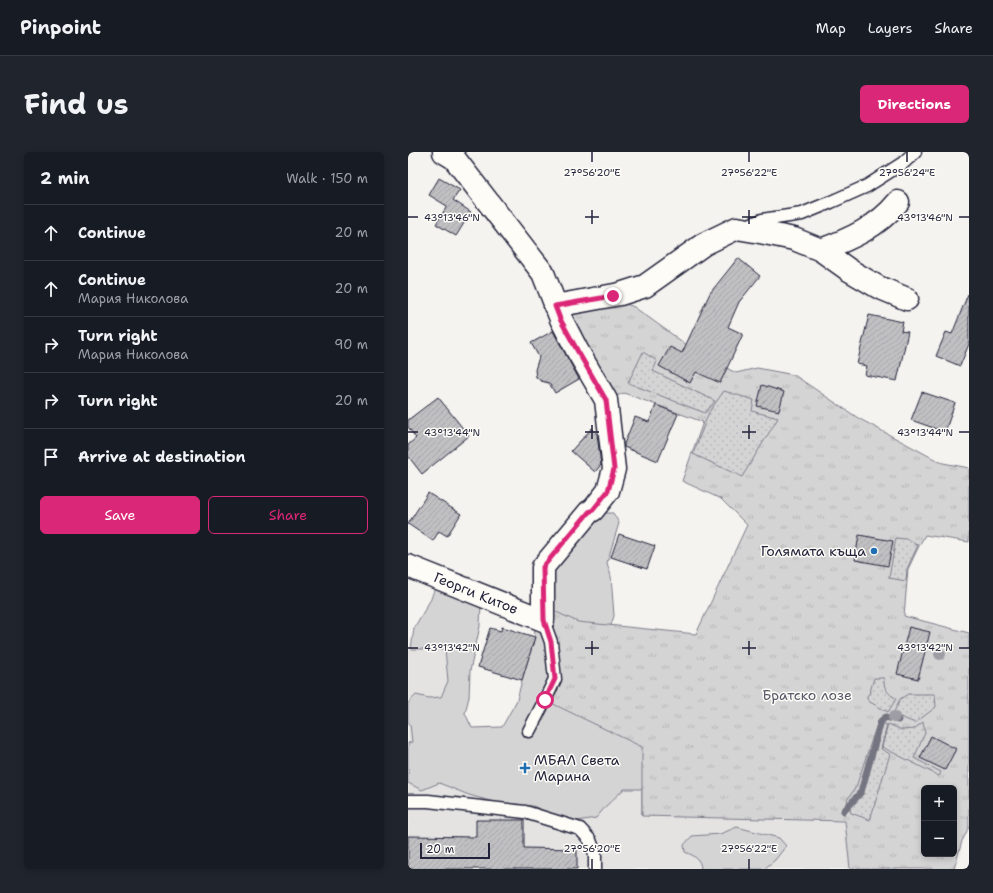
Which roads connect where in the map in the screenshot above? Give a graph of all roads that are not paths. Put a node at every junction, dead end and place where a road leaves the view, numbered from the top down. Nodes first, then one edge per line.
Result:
1 (444, 152) edge
2 (915, 152) edge
3 (898, 202) dead end
4 (737, 228) junction
5 (821, 250) junction
6 (907, 299) dead end
7 (555, 306) junction
8 (408, 566) edge
9 (544, 620) junction
10 (529, 731) dead end
11 (408, 801) edge
12 (595, 869) edge

1 - 7 street
2 - 4 lane
3 - 5 street
4 - 5 street
4 - 7 street
5 - 6 street
7 - 9 street
8 - 9 street, Георги Китов
9 - 10 lane
11 - 12 lane

